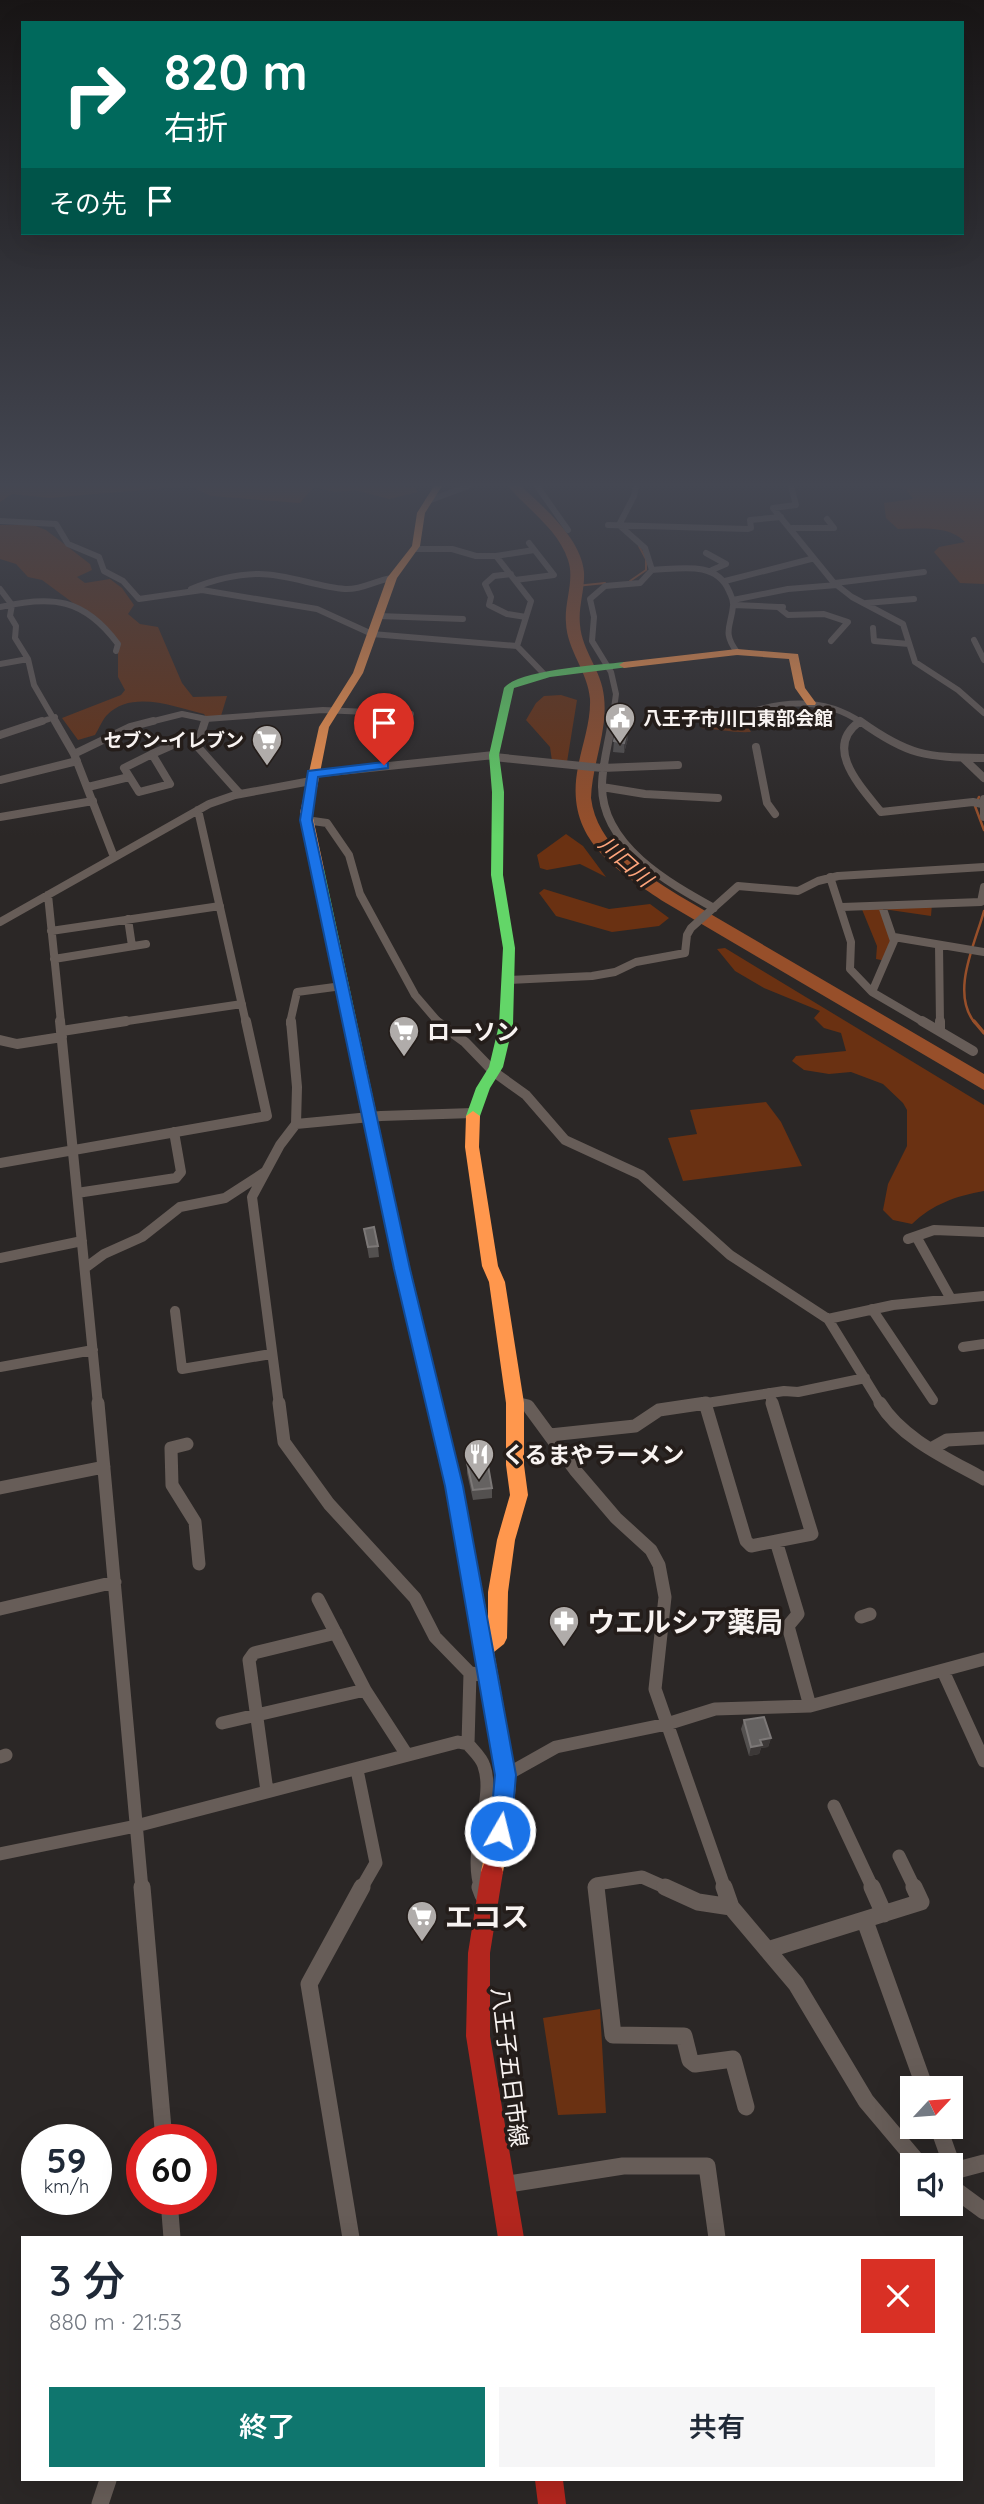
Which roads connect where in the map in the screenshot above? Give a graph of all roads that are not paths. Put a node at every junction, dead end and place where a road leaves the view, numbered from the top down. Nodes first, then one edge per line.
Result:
1 (733, 602) edge
2 (32, 603) edge
3 (64, 603) edge
4 (284, 603) edge
5 (383, 603) edge
6 (490, 603) edge
7 (530, 603) edge
8 (591, 603) edge
9 (741, 603) edge
10 (866, 603) edge
11 (12, 605) junction
12 (0, 607) edge
13 (378, 616) junction
14 (526, 617) junction
15 (463, 619) dead end
16 (873, 628) dead end
17 (372, 634) junction
18 (974, 640) dead end
19 (831, 641) dead end
20 (909, 644) junction
21 (517, 646) junction
22 (116, 651) dead end
23 (737, 652) junction
24 (28, 659) junction
25 (984, 660) edge
26 (0, 664) edge
27 (605, 668) junction
28 (545, 675) junction
29 (984, 702) edge
30 (811, 703) junction
31 (975, 704) junction
32 (333, 711) junction
33 (984, 713) edge
34 (411, 714) dead end
35 (741, 715) dead end
36 (55, 717) junction
37 (205, 719) junction
38 (859, 722) junction
39 (0, 735) edge
40 (177, 743) dead end
41 (756, 747) dead end
42 (152, 754) junction
43 (494, 756) junction
44 (75, 757) junction
45 (963, 758) junction
46 (984, 758) edge
47 (678, 765) dead end
48 (604, 768) junction
49 (130, 777) junction
50 (312, 777) junction
51 (984, 778) edge
52 (0, 780) edge
53 (88, 787) junction
54 (602, 787) junction
55 (240, 794) junction
56 (718, 798) dead end
57 (93, 801) junction
58 (980, 802) edge
59 (198, 810) junction
60 (775, 814) dead end
61 (0, 817) edge
62 (984, 817) edge
63 (306, 820) junction
64 (114, 857) junction
65 (984, 867) edge
66 (830, 877) junction
67 (984, 887) edge
68 (48, 895) junction
69 (220, 906) junction
70 (882, 906) junction
71 (842, 907) junction
72 (713, 909) junction
73 (128, 919) junction
74 (0, 922) edge
75 (51, 931) junction
76 (894, 937) junction
77 (146, 944) dead end
78 (939, 945) junction
79 (132, 946) junction
80 (976, 951) edge
81 (54, 959) junction
82 (509, 980) junction
83 (342, 986) junction
84 (872, 992) junction
85 (242, 1004) junction
86 (940, 1031) junction
87 (62, 1034) junction
88 (0, 1040) edge
89 (973, 1051) dead end
90 (494, 1072) junction
91 (473, 1113) junction
92 (370, 1117) junction
93 (296, 1124) junction
94 (174, 1132) junction
95 (73, 1150) junction
96 (0, 1163) edge
97 (266, 1171) junction
98 (78, 1192) junction
99 (984, 1232) edge
100 (82, 1241) junction
101 (0, 1258) edge
102 (85, 1268) junction
103 (984, 1296) edge
104 (951, 1299) junction
105 (872, 1309) junction
106 (175, 1311) dead end
107 (828, 1319) junction
108 (984, 1344) edge
109 (963, 1347) dead end
110 (93, 1350) junction
111 (271, 1354) junction
112 (0, 1367) edge
113 (865, 1378) junction
114 (769, 1393) junction
115 (933, 1400) dead end
116 (705, 1402) junction
117 (515, 1403) junction
118 (550, 1436) junction
119 (984, 1438) edge
120 (187, 1444) dead end
121 (931, 1449) junction
122 (104, 1467) junction
123 (984, 1479) edge
124 (0, 1488) edge
125 (776, 1541) junction
126 (199, 1564) dead end
127 (115, 1582) junction
128 (318, 1599) dead end
129 (0, 1609) edge
130 (336, 1633) junction
131 (484, 1648) junction
132 (984, 1659) edge
133 (943, 1671) junction
134 (470, 1673) junction
135 (489, 1675) junction
136 (365, 1690) junction
137 (810, 1706) junction
138 (257, 1716) junction
139 (222, 1723) dead end
140 (667, 1724) junction
141 (468, 1744) junction
142 (407, 1755) junction
143 (984, 1761) edge
144 (357, 1770) junction
145 (506, 1775) junction
146 (267, 1791) junction
147 (834, 1806) dead end
148 (136, 1826) junction
149 (0, 1854) edge
150 (899, 1856) dead end
151 (486, 1903) junction
152 (731, 1907) junction
153 (884, 1914) junction
154 (865, 1921) junction
155 (767, 1950) junction
156 (921, 2076) edge
157 (746, 2107) dead end
158 (163, 2124) edge
159 (910, 2153) edge
160 (984, 2163) edge
161 (963, 2172) edge
162 (503, 2185) junction
163 (963, 2188) edge
164 (984, 2211) edge
165 (170, 2215) edge
166 (172, 2236) edge
167 (351, 2236) edge
168 (511, 2236) edge
169 (717, 2236) edge
170 (108, 2481) edge
171 (100, 2504) edge

1 - 23 street
2 - 11 street
3 - 22 street
4 - 17 street
5 - 13 main road, 八王子五日市線
6 - 14 street
7 - 14 street
8 - 27 street
9 - 19 street
10 - 20 street
11 - 12 street
11 - 24 street
13 - 15 street
13 - 17 main road, 八王子五日市線
14 - 21 street
16 - 20 street
17 - 21 street
17 - 32 main road, 八王子五日市線
18 - 25 street
20 - 31 street
21 - 28 street
23 - 27 main road
23 - 30 main road
24 - 26 street
24 - 36 street
27 - 28 main road
27 - 48 street
28 - 43 main road
29 - 31 street
30 - 35 street
30 - 38 street
31 - 33 street
32 - 34 street
32 - 37 street
32 - 50 main road, 八王子五日市線
36 - 39 street
36 - 44 street
37 - 44 street
37 - 55 street
38 - 45 street
38 - 58 street
40 - 42 street
41 - 60 street
42 - 49 street
42 - 49 street
43 - 48 street
43 - 50 street
43 - 82 main road
44 - 52 street
44 - 53 street
45 - 46 street
45 - 51 street
47 - 48 street
48 - 54 street
49 - 53 street
50 - 55 street
50 - 63 main road, 八王子五日市線
53 - 57 street
54 - 56 street
54 - 72 street
55 - 59 street
57 - 61 street
57 - 64 street
58 - 62 street
59 - 64 street
59 - 69 street
63 - 83 main road, 八王子五日市線
63 - 90 street
64 - 68 street
65 - 66 street
66 - 71 street
66 - 72 street
67 - 70 street
68 - 74 street
68 - 75 street
69 - 73 street
69 - 85 street
70 - 71 street
70 - 76 street
71 - 84 street
72 - 82 street
73 - 75 street
73 - 79 street
75 - 81 street
76 - 78 street
76 - 84 street
77 - 79 street
78 - 80 street
78 - 86 street
79 - 81 street
81 - 87 street
82 - 90 main road
83 - 92 main road, 八王子五日市線
83 - 93 street
84 - 86 street
85 - 87 street
85 - 94 street
86 - 89 street
87 - 88 street
87 - 95 street
90 - 91 main road
90 - 107 street
91 - 92 street
91 - 117 main road
92 - 93 street
92 - 131 main road, 八王子五日市線
93 - 97 street
94 - 95 street
94 - 98 street
95 - 96 street
95 - 98 street
97 - 102 street
97 - 111 street
98 - 100 street
99 - 104 street
100 - 101 street
100 - 102 street
102 - 110 street
103 - 104 street
104 - 105 street
105 - 107 street
105 - 115 street
106 - 111 street
107 - 113 street
108 - 109 street
110 - 112 street
110 - 122 street
111 - 134 street
113 - 114 street
113 - 121 street
114 - 116 street
114 - 125 street
116 - 118 street
116 - 125 street
117 - 118 street
117 - 131 main road
118 - 140 street
119 - 121 street
120 - 126 street
121 - 123 street
122 - 124 street
122 - 127 street
125 - 137 street
127 - 129 street
127 - 148 street
128 - 130 street
130 - 136 street
130 - 138 street
131 - 135 main road, 八王子五日市線
132 - 133 street
133 - 137 street
133 - 143 street
134 - 135 street
134 - 141 street
135 - 145 main road, 八王子五日市線
136 - 138 street
136 - 142 street
137 - 140 street
138 - 139 street
138 - 146 street
140 - 145 street
140 - 152 street
141 - 142 street
141 - 151 street
142 - 144 street
144 - 146 street
144 - 167 street
145 - 151 main road, 八王子五日市線
146 - 148 street
147 - 153 street
148 - 149 street
148 - 158 street
150 - 153 street
151 - 162 main road, 八王子五日市線
152 - 155 street
152 - 157 street
153 - 154 street
154 - 155 street
154 - 156 street
155 - 159 street
160 - 161 street
162 - 168 main road, 八王子五日市線
162 - 169 street
163 - 164 street
165 - 166 street
170 - 171 street

